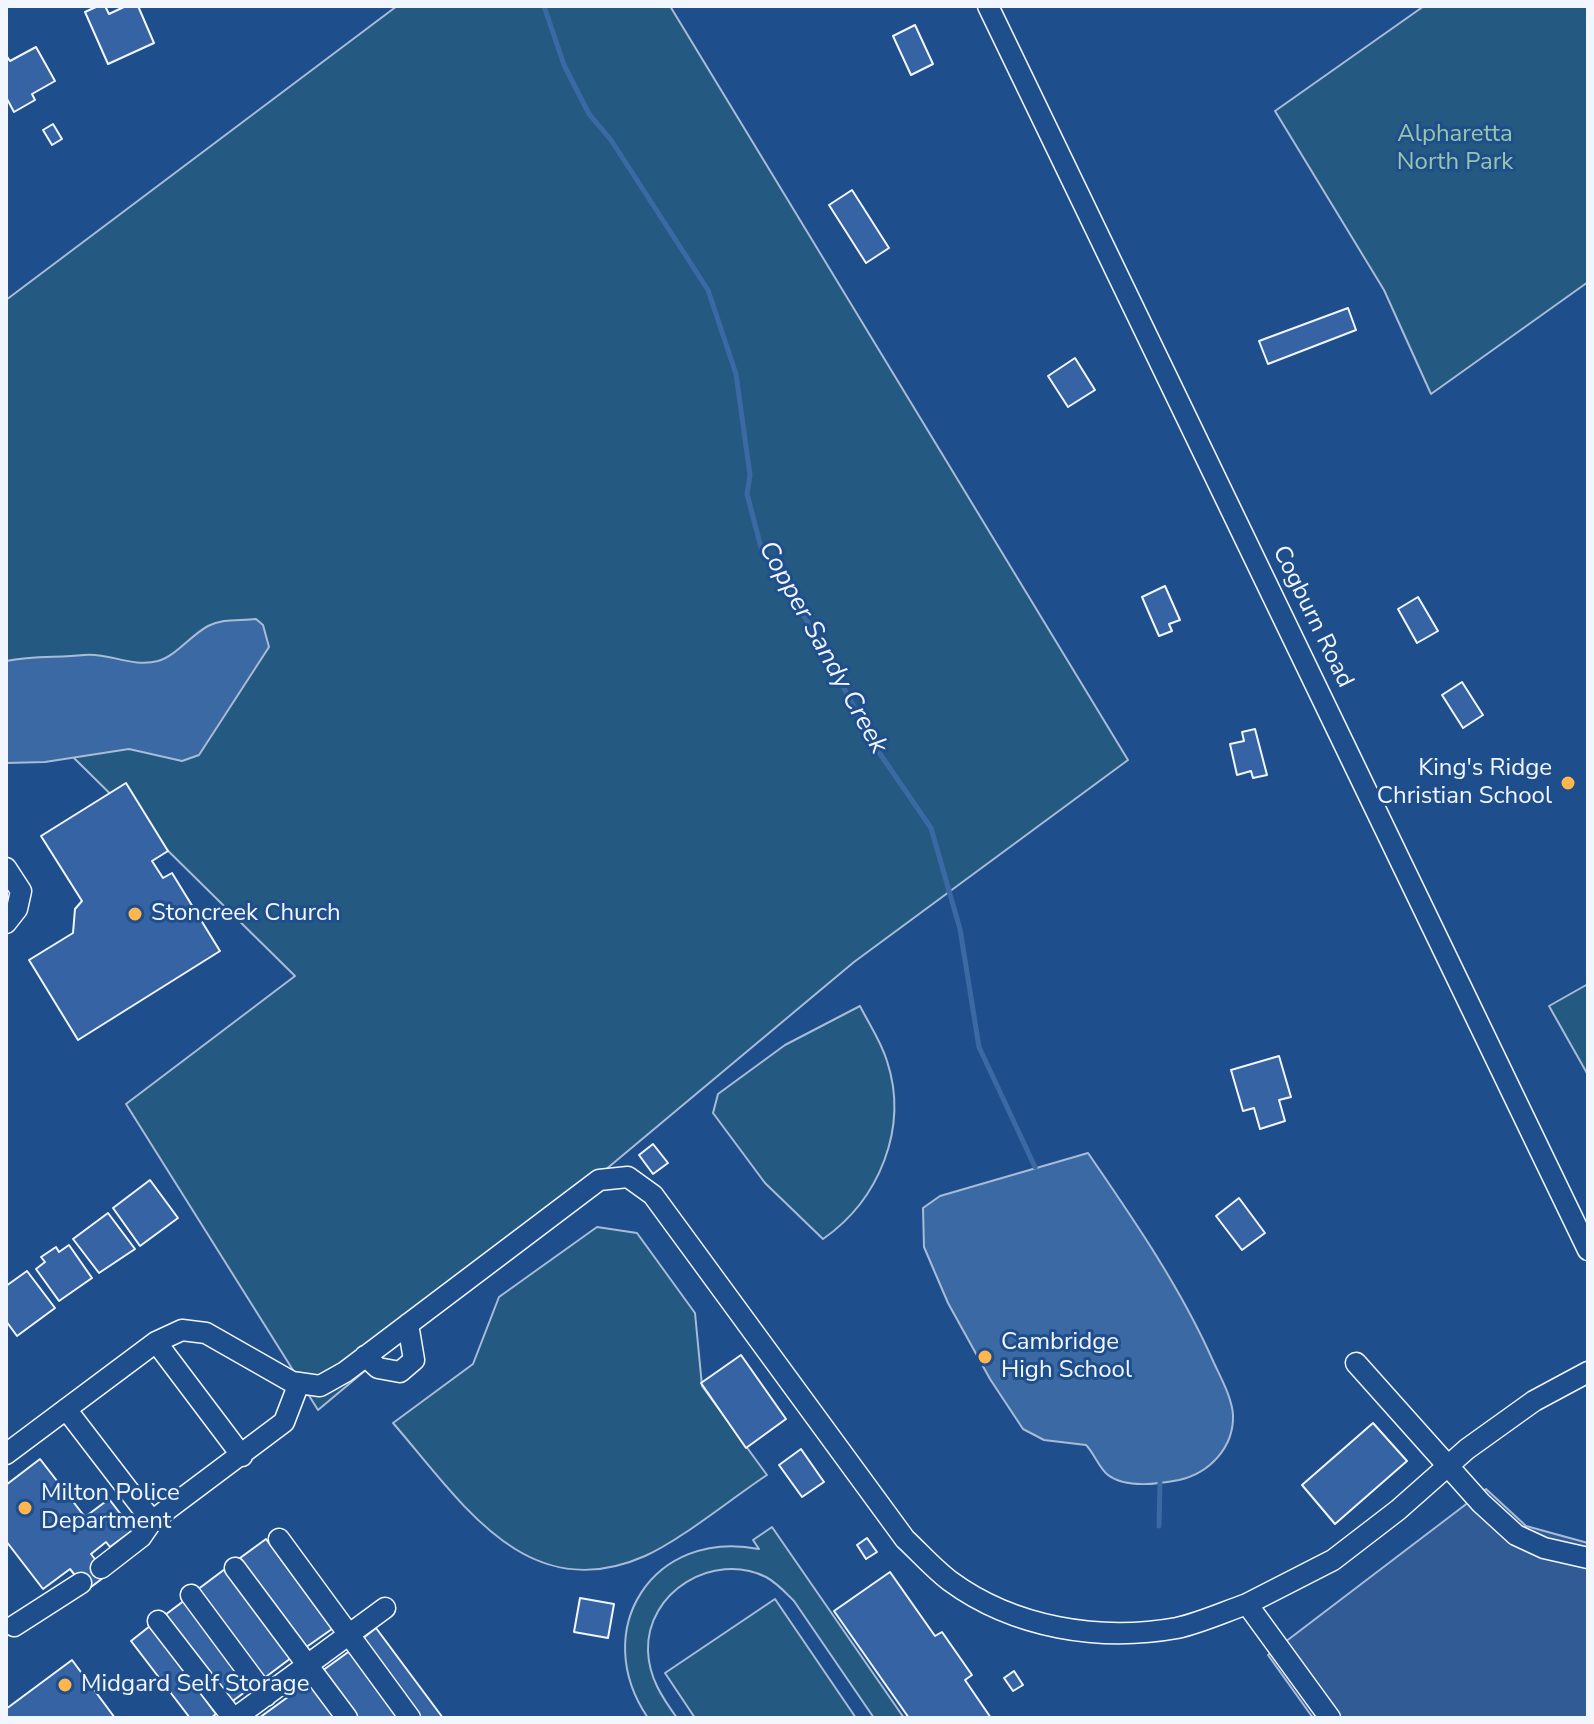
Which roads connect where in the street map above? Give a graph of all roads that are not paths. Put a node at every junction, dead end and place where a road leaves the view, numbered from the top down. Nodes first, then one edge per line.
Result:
1 (988, 6) edge
2 (6, 868) edge
3 (6, 923) edge
4 (1588, 1250) edge
5 (408, 1324) junction
6 (156, 1342) junction
7 (365, 1356) junction
8 (1356, 1363) dead end
9 (1588, 1372) edge
10 (299, 1383) junction
11 (66, 1409) junction
12 (6, 1454) edge
13 (242, 1456) junction
14 (1449, 1463) junction
15 (152, 1521) junction
16 (279, 1539) dead end
17 (1588, 1558) edge
18 (101, 1568) dead end
19 (235, 1568) dead end
20 (81, 1583) dead end
21 (191, 1595) dead end
22 (1247, 1604) junction
23 (385, 1608) dead end
24 (158, 1621) dead end
25 (9, 1624) edge
26 (348, 1635) junction
27 (309, 1665) junction
28 (266, 1696) junction
29 (234, 1718) edge
30 (347, 1718) edge
31 (410, 1718) edge
32 (1330, 1718) edge

1 - 4 street, Cogburn Road
2 - 3 street
5 - 7 street
5 - 7 street
5 - 22 street
6 - 10 street
6 - 11 street
6 - 13 street
7 - 10 street
8 - 14 street
9 - 14 street
10 - 13 street
11 - 12 street
11 - 15 street
13 - 15 street
14 - 17 street
14 - 22 street
15 - 18 street
16 - 26 street
19 - 27 street
20 - 25 street
21 - 28 street
22 - 32 street
23 - 26 street
24 - 29 street
26 - 27 street
26 - 31 street
27 - 28 street
27 - 30 street
28 - 29 street

